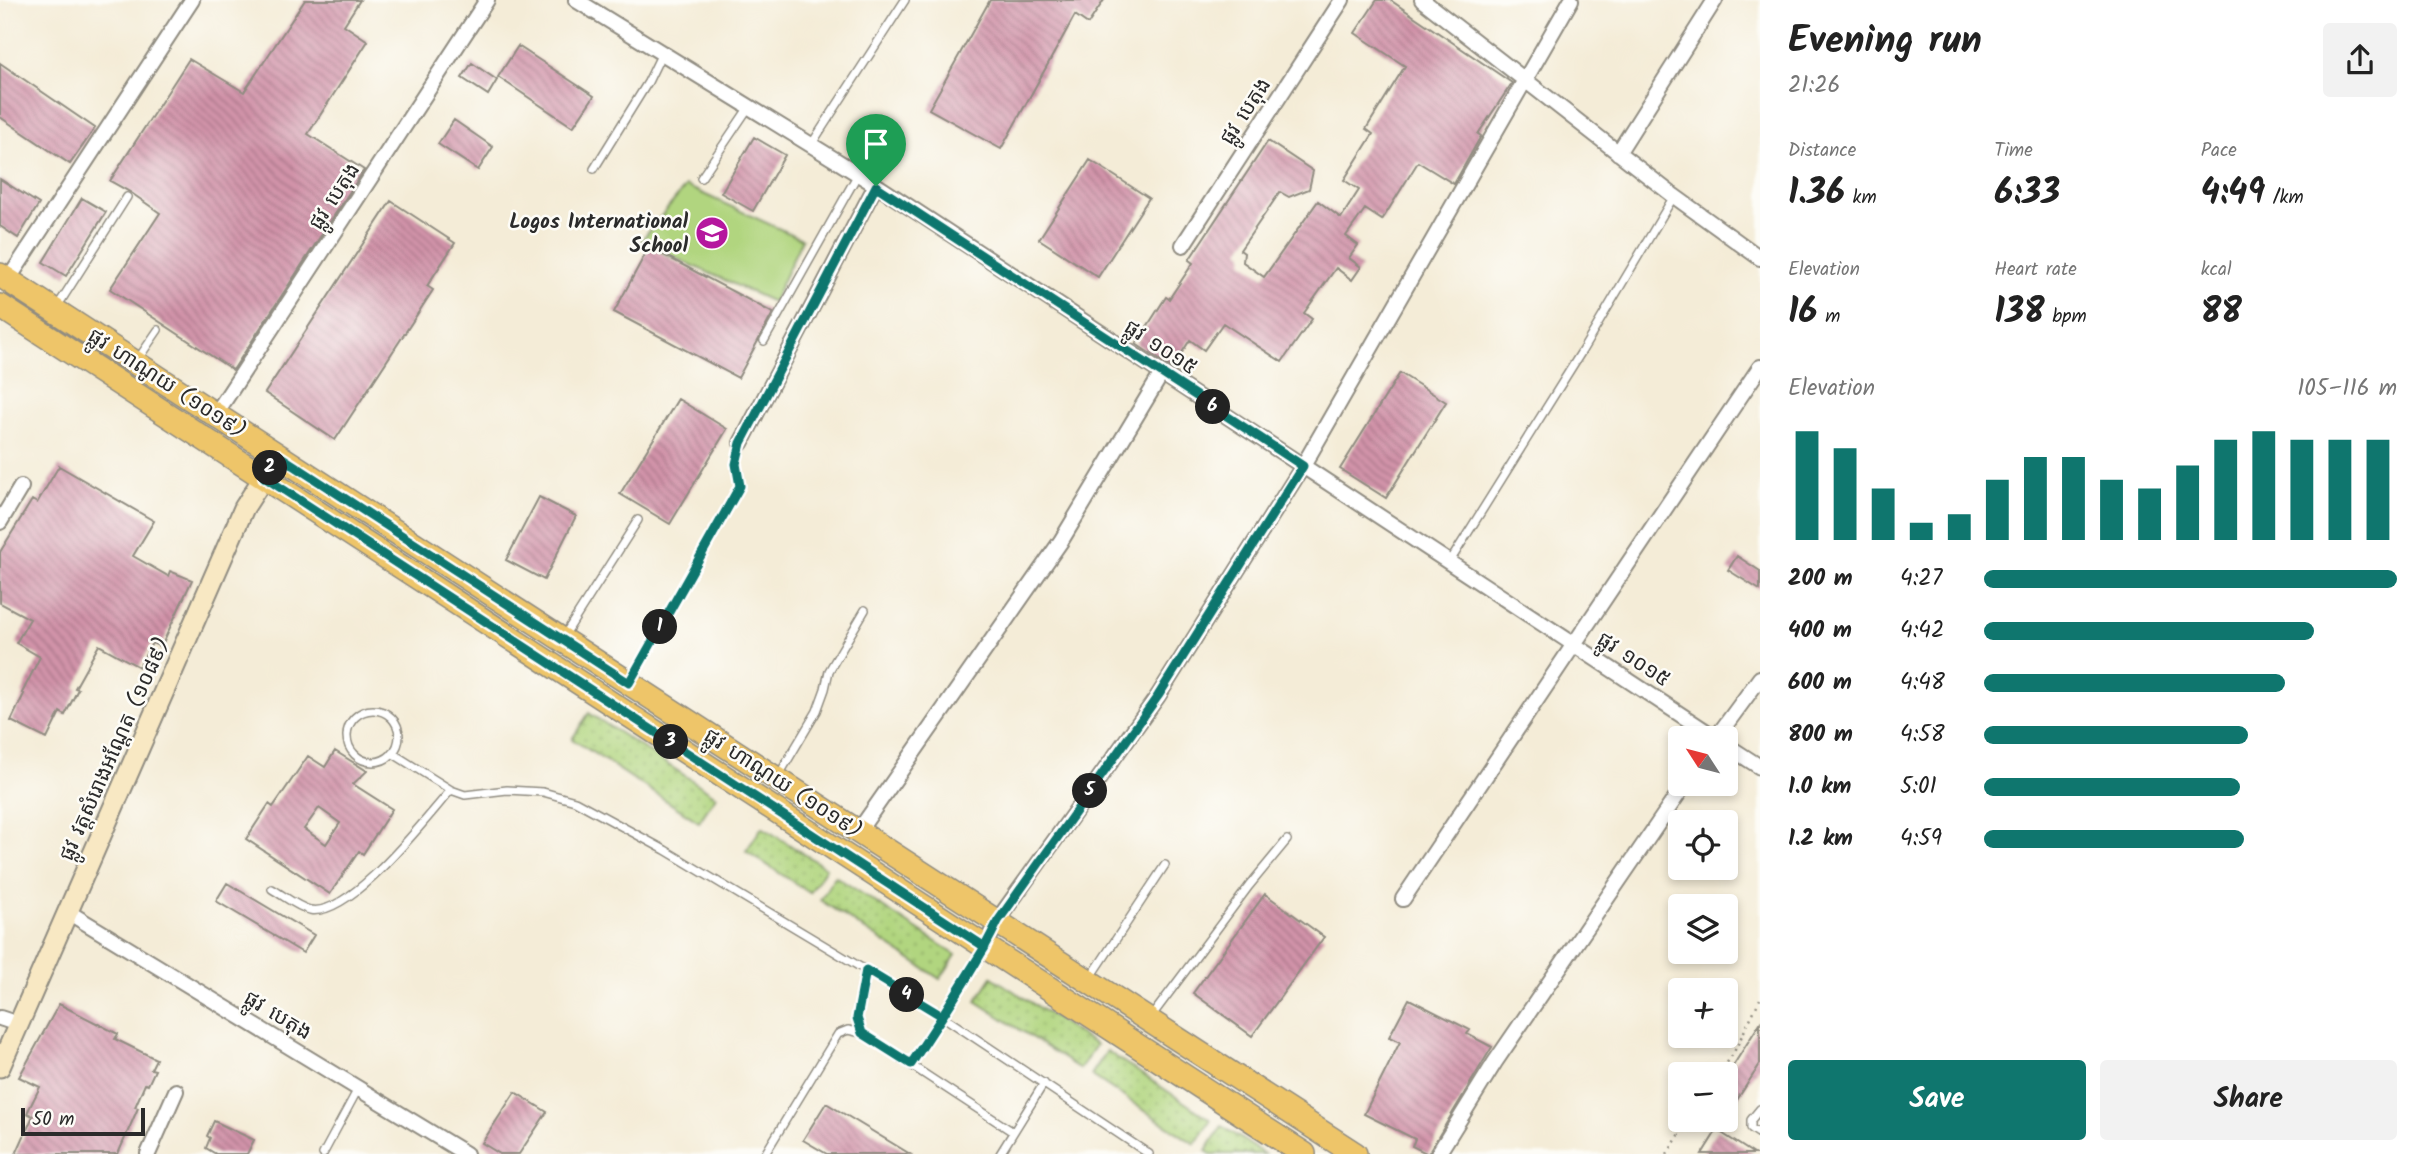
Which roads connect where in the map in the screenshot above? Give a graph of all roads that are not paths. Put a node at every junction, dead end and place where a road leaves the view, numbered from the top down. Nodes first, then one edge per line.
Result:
1 (192, 0) edge
2 (487, 0) edge
3 (576, 0) edge
4 (905, 0) edge
5 (1342, 0) edge
6 (1422, 0) edge
7 (1571, 0) edge
8 (1716, 0) edge
9 (662, 53) junction
10 (1526, 82) junction
11 (749, 107) junction
12 (811, 145) junction
13 (1618, 153) junction
14 (594, 169) dead end
15 (858, 174) junction
16 (701, 178) dead end
17 (876, 186) junction
18 (127, 197) dead end
19 (1674, 197) junction
20 (1184, 245) dead end
21 (1760, 258) edge
22 (4, 277) edge
23 (0, 306) edge
24 (55, 310) junction
25 (158, 330) dead end
26 (764, 341) dead end
27 (136, 363) junction
28 (1760, 367) edge
29 (1162, 373) junction
30 (215, 415) junction
31 (741, 443) road end
32 (278, 455) junction
33 (1303, 466) junction
34 (264, 477) junction
35 (21, 486) dead end
36 (638, 520) dead end
37 (0, 522) edge
38 (1449, 563) junction
39 (864, 610) dead end
40 (561, 639) junction
41 (1574, 644) junction
42 (1760, 678) edge
43 (1698, 726) edge
44 (1725, 726) edge
45 (392, 753) junction
46 (1738, 753) edge
47 (1760, 768) edge
48 (776, 779) junction
49 (451, 790) junction
50 (1677, 796) edge
51 (1663, 816) junction
52 (1668, 819) edge
53 (858, 832) junction
54 (1287, 840) dead end
55 (1165, 865) dead end
56 (272, 888) dead end
57 (1403, 899) dead end
58 (68, 912) junction
59 (998, 921) junction
60 (985, 947) junction
61 (866, 970) junction
62 (1088, 981) junction
63 (942, 1016) junction
64 (1149, 1020) junction
65 (9, 1021) edge
66 (862, 1033) junction
67 (911, 1064) junction
68 (0, 1067) edge
69 (1044, 1083) junction
70 (359, 1089) junction
71 (176, 1091) dead end
72 (1760, 1109) edge
73 (1013, 1132) junction
74 (1760, 1135) edge
75 (457, 1152) edge
76 (148, 1154) edge
77 (323, 1154) edge
78 (765, 1154) edge
79 (1000, 1154) edge
80 (1149, 1154) edge
81 (1304, 1154) edge
82 (1355, 1154) edge
83 (1438, 1154) edge

1 - 22 street
2 - 30 street, ផ្លូវ បេតុង
3 - 9 street, ផ្លូវ ១០១៥
4 - 12 lane
5 - 20 street, ផ្លូវ បេតុង
6 - 10 street
7 - 10 street
8 - 13 street
9 - 11 street, ផ្លូវ ១០១៥
9 - 14 lane
10 - 13 street
10 - 33 street
11 - 12 street, ផ្លូវ ១០១៥
11 - 16 lane
12 - 15 street, ផ្លូវ ១០១៥
13 - 19 street
15 - 17 street, ផ្លូវ ១០១៥
15 - 26 lane
17 - 29 street, ផ្លូវ ១០១៥
17 - 31 street
18 - 24 lane
19 - 21 street
19 - 38 lane
22 - 24 main road, ផ្លូវ ហាណូយ (១០១៩)
23 - 34 main road, ផ្លូវ ហាណូយ (១០១៩)
24 - 27 main road, ផ្លូវ ហាណូយ (១០១៩)
25 - 27 lane
27 - 30 main road, ផ្លូវ ហាណូយ (១០១៩)
28 - 41 street
29 - 33 street, ផ្លូវ ១០១៥
29 - 53 street
30 - 32 main road, ផ្លូវ ហាណូយ (១០១៩)
32 - 34 main road, ផ្លូវ វត្តសំរោងអណ្ដែត (១០៨៩)
32 - 40 main road, ផ្លូវ ហាណូយ (១០១៩)
33 - 38 street, ផ្លូវ ១០១៥
33 - 59 street
34 - 58 main road, ផ្លូវ វត្តសំរោងអណ្ដែត (១០៨៩)
34 - 60 main road, ផ្លូវ ហាណូយ (១០១៩)
35 - 37 street
36 - 40 lane
38 - 41 street, ផ្លូវ ១០១៥
39 - 48 lane
40 - 48 main road, ផ្លូវ ហាណូយ (១០១៩)
41 - 43 street, ផ្លូវ ១០១៥
41 - 57 street
42 - 44 street
45 - 45 lane
45 - 49 lane
46 - 47 street
48 - 53 main road, ផ្លូវ ហាណូយ (១០១៩)
49 - 56 lane
49 - 61 lane
50 - 51 street
51 - 52 lane
51 - 83 street
53 - 59 main road, ផ្លូវ ហាណូយ (១០១៩)
54 - 64 lane
55 - 62 lane
58 - 65 main road, ផ្លូវ វត្តសំរោងអណ្ដែត (១០៨៩)
58 - 70 street, ផ្លូវ បេតុង
59 - 60 street
59 - 62 main road, ផ្លូវ ហាណូយ (១០១៩)
60 - 63 lane
60 - 81 main road, ផ្លូវ ហាណូយ (១០១៩)
61 - 63 lane
61 - 66 lane
62 - 64 main road, ផ្លូវ ហាណូយ (១០១៩)
63 - 67 lane
63 - 69 lane
64 - 82 main road, ផ្លូវ ហាណូយ (១០១៩)
65 - 68 main road, ផ្លូវ វត្តសំរោងអណ្ដែត (១០៨៩)
66 - 67 lane
66 - 78 lane
67 - 73 lane
69 - 73 lane
69 - 80 lane
70 - 75 street, ផ្លូវ បេតុង
70 - 77 lane
71 - 76 street
72 - 74 lane
73 - 79 lane

